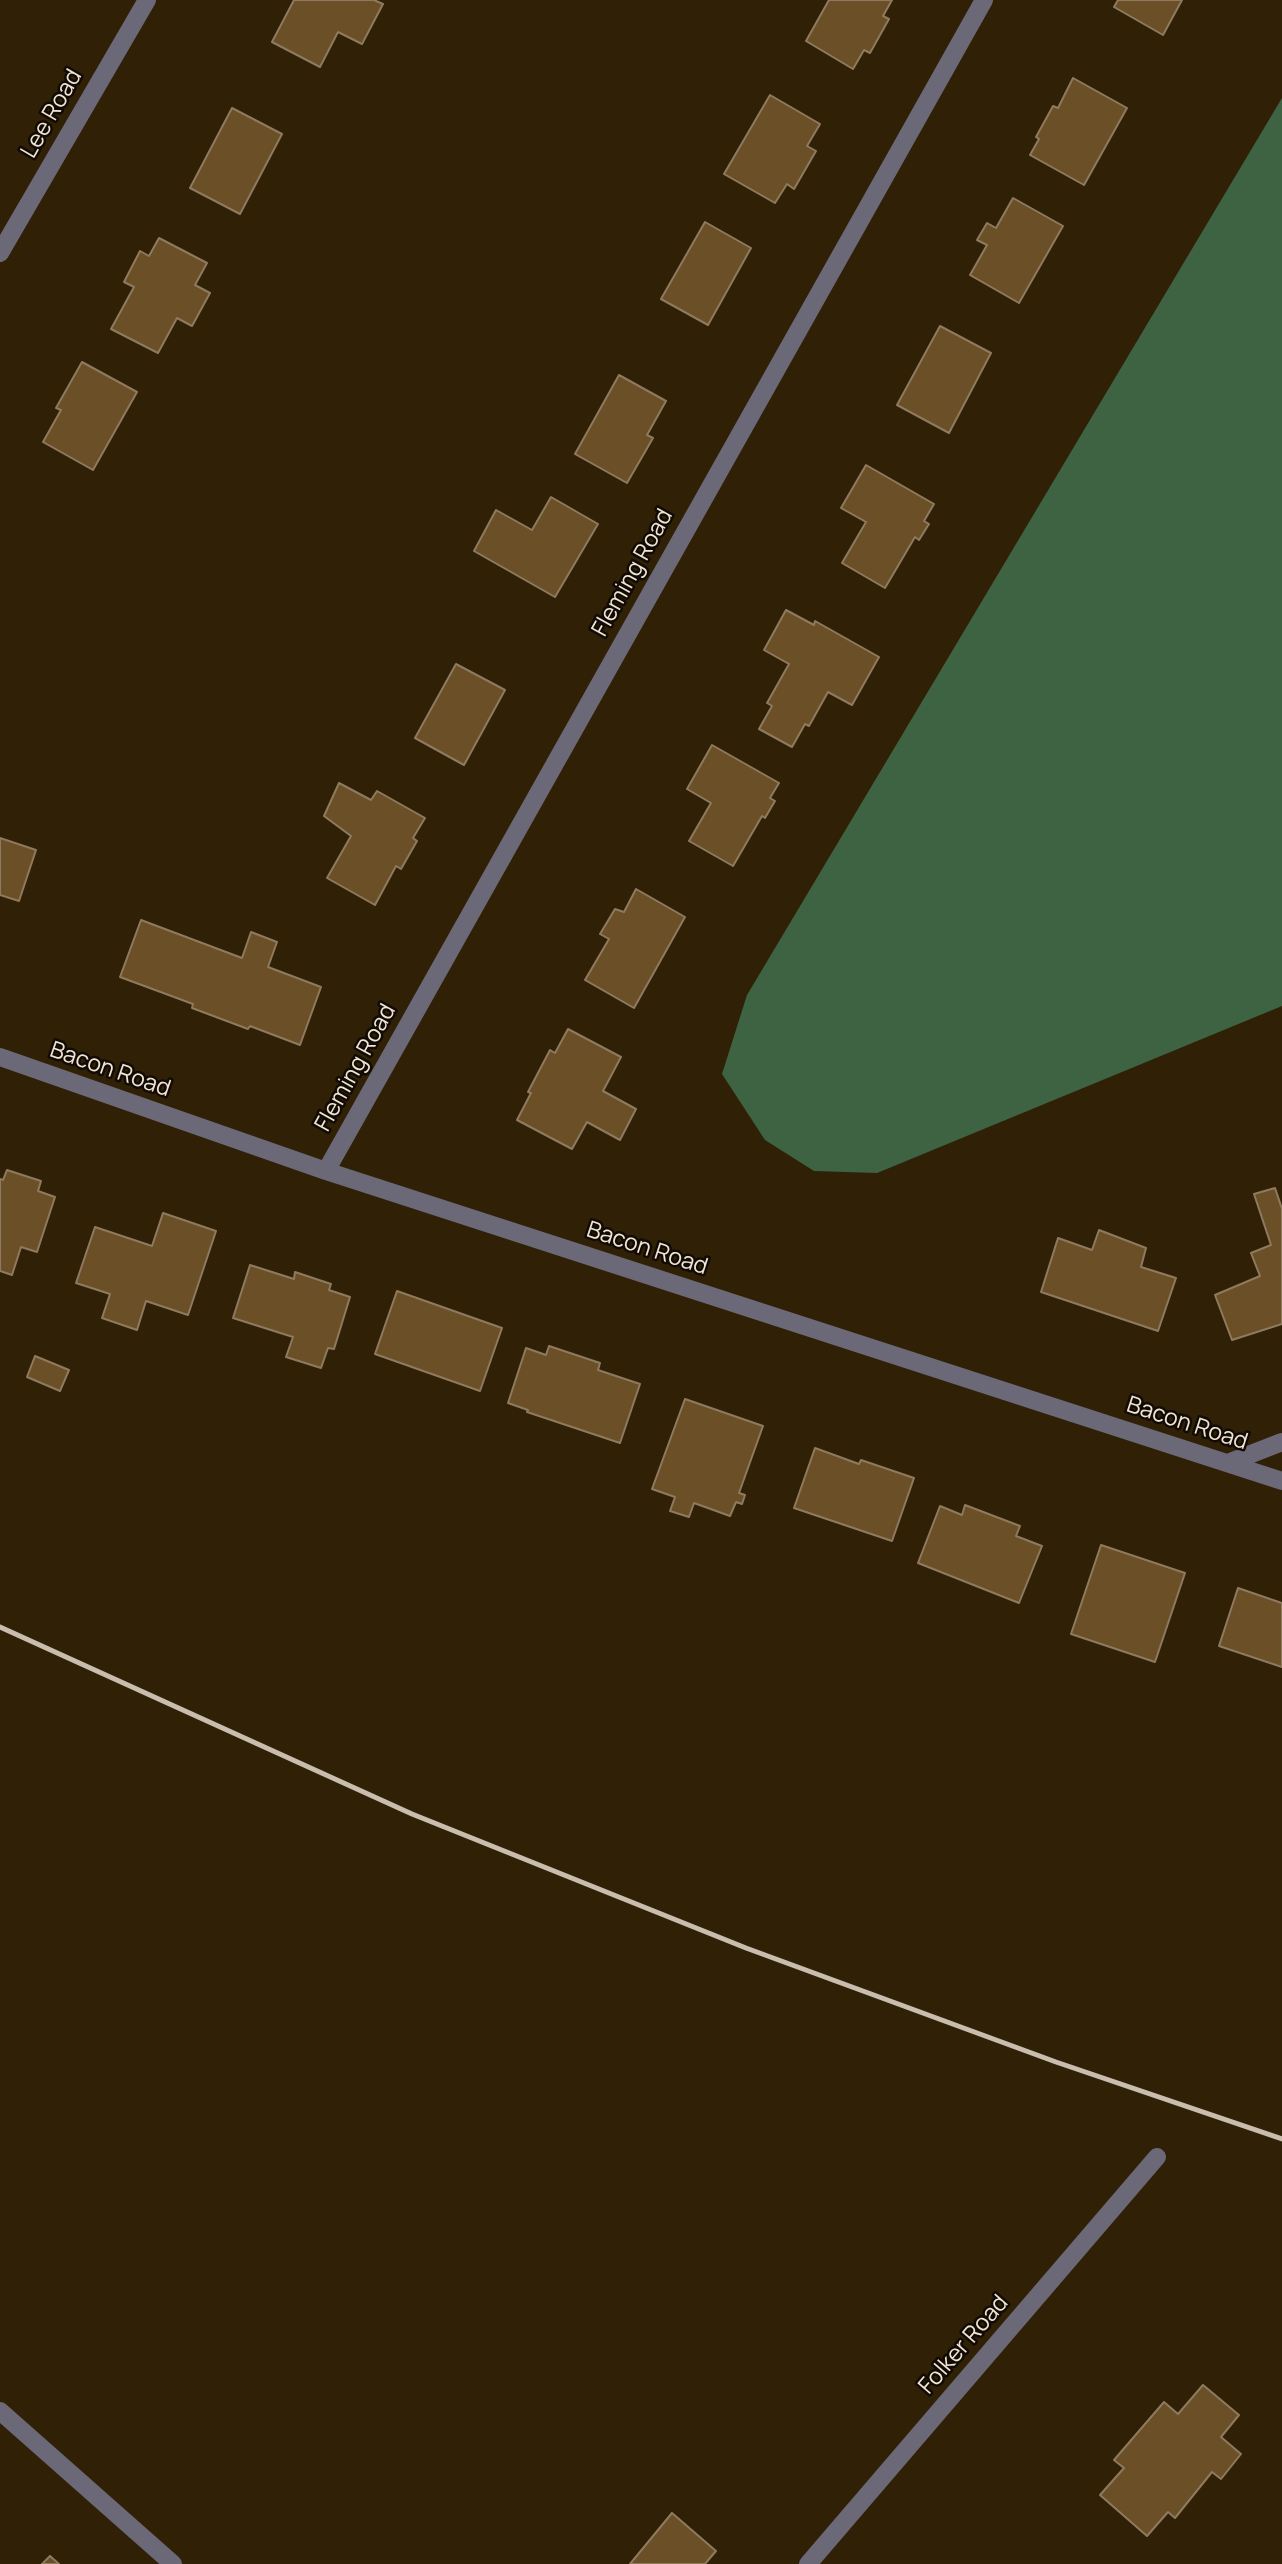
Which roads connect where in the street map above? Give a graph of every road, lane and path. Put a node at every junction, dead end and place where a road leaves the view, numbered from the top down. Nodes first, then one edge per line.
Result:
1 (147, 0) edge
2 (984, 0) edge
3 (0, 253) edge
4 (0, 1057) edge
5 (326, 1171) junction
6 (1282, 1442) edge
7 (1228, 1463) junction
8 (1282, 1481) edge
9 (1157, 2157) dead end
10 (0, 2412) edge
11 (173, 2564) edge
12 (808, 2564) edge

1 - 3 street, Lee Road
2 - 5 street, Fleming Road
4 - 5 street, Bacon Road
5 - 7 street, Bacon Road
6 - 7 street
7 - 8 street, Bacon Road
9 - 12 street, Folker Road
10 - 11 street

